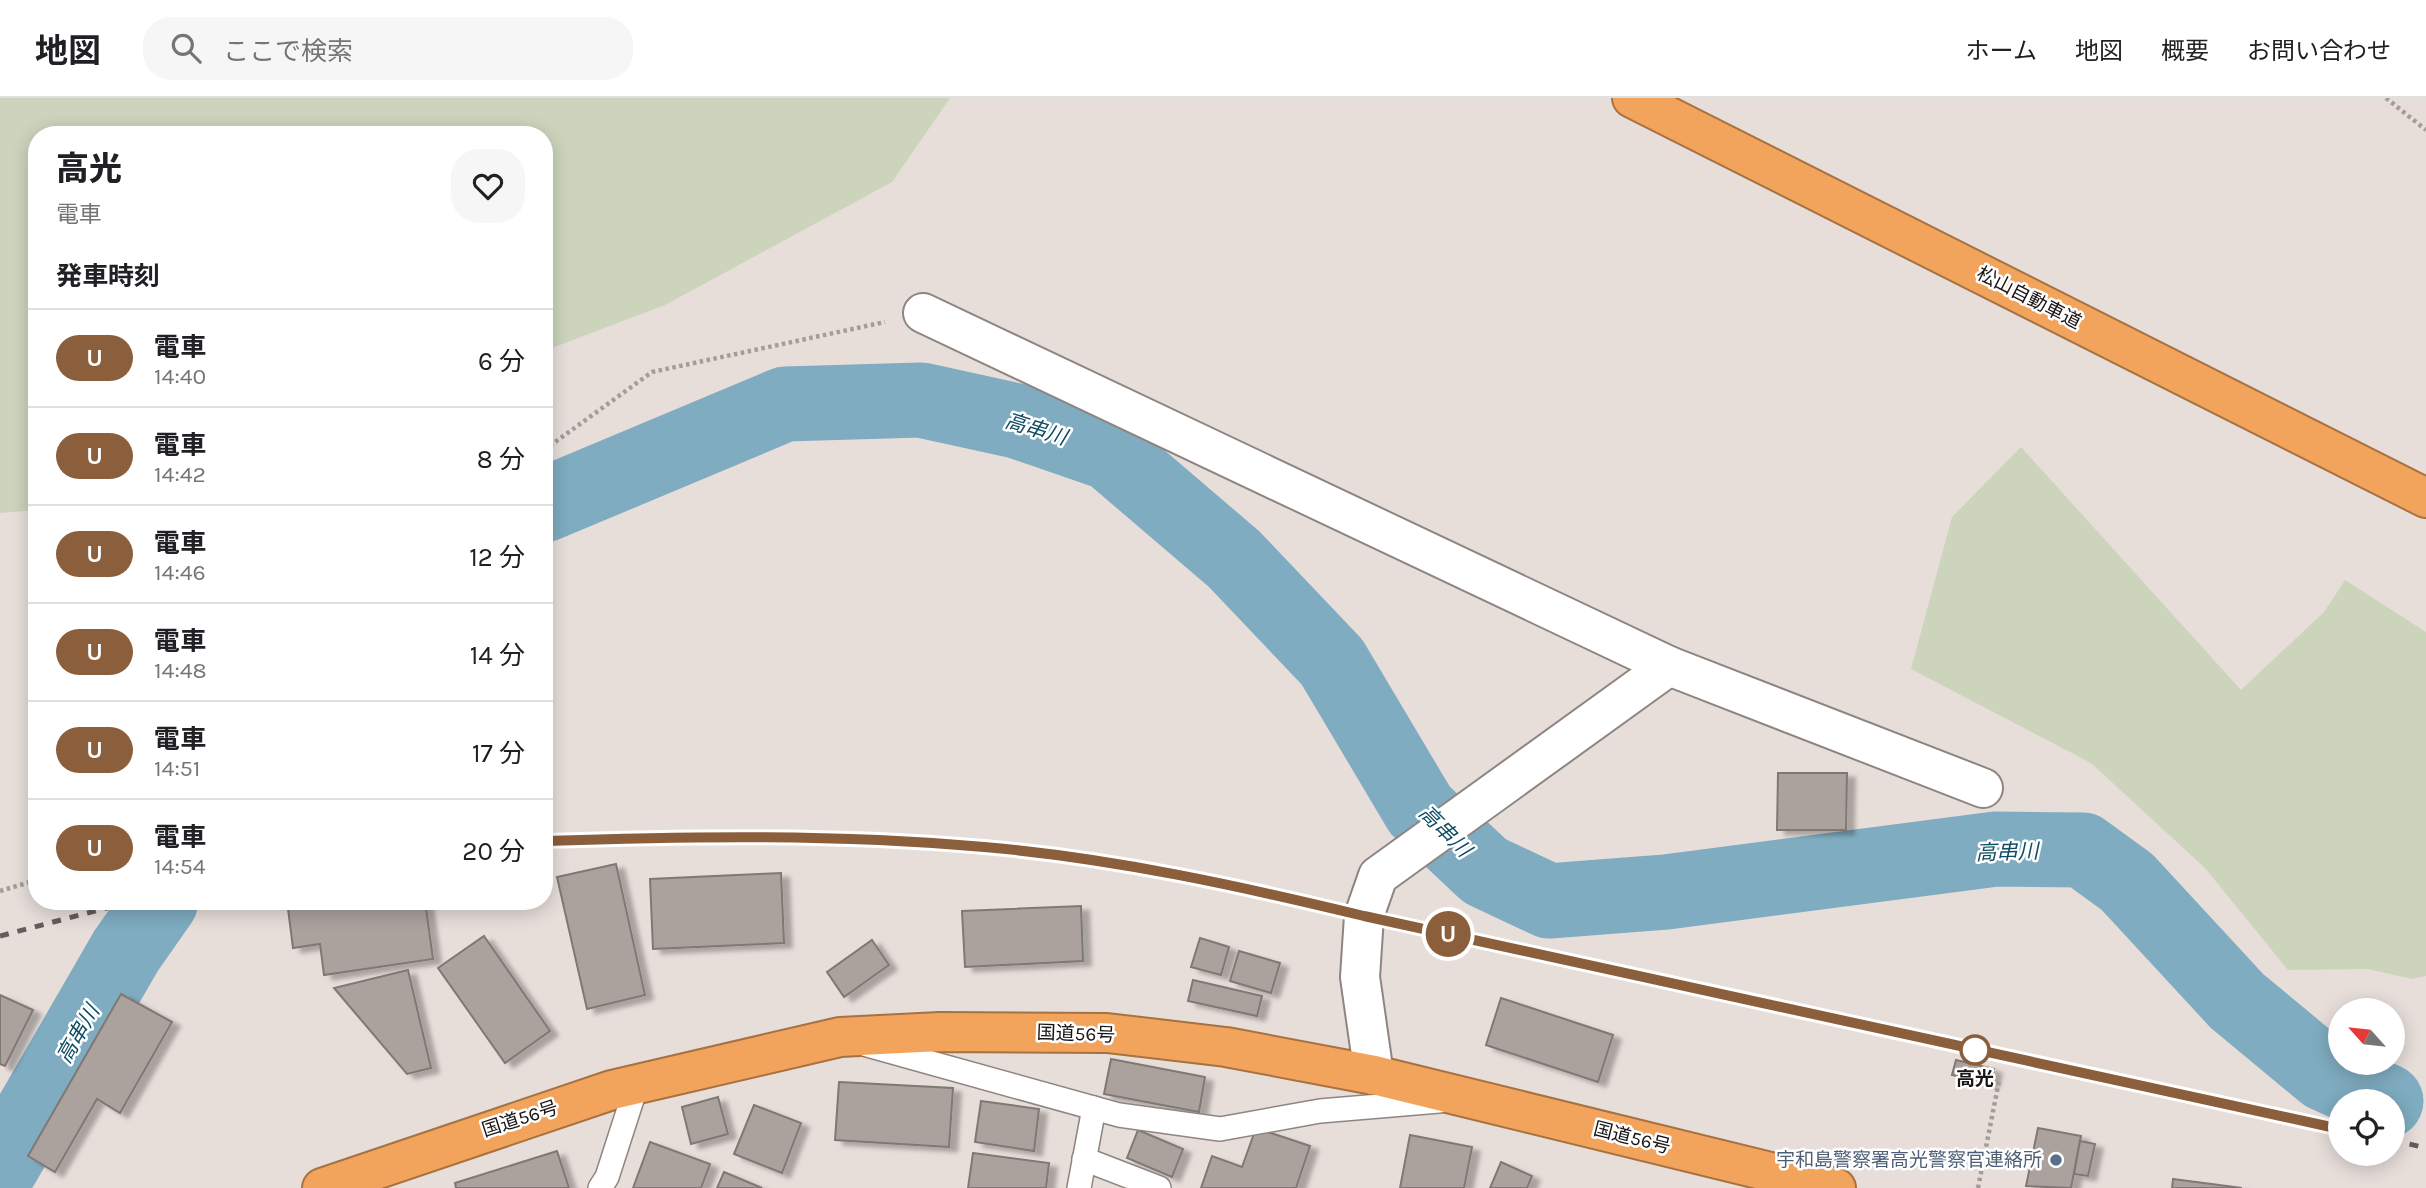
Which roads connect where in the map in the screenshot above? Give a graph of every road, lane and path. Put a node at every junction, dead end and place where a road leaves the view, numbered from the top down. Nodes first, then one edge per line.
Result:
1 (1632, 98) edge
2 (2386, 98) edge
3 (2426, 130) edge
4 (923, 313) joint
5 (553, 444) edge
6 (2426, 498) edge
7 (1669, 666) junction
8 (1983, 788) dead end
9 (28, 883) edge
10 (0, 891) edge
11 (840, 1037) junction
12 (1374, 1075) junction
13 (1999, 1081) dead end
14 (637, 1084) junction
15 (1474, 1099) junction
16 (1094, 1108) junction
17 (1084, 1159) junction
18 (322, 1188) edge
19 (600, 1188) edge
20 (1079, 1188) edge
21 (1158, 1188) edge
22 (1836, 1188) edge
23 (1978, 1188) edge

1 - 6 highway, 松山自動車道
2 - 3 path
4 - 5 path
4 - 7 street
7 - 8 street
7 - 12 street
9 - 10 path
11 - 12 highway, 国道56号
11 - 14 highway, 国道56号
11 - 16 lane
12 - 15 highway, 国道56号
13 - 23 path
14 - 18 highway, 国道56号
14 - 19 lane
15 - 16 lane
15 - 22 highway, 国道56号
16 - 17 lane
17 - 20 lane
17 - 21 lane

